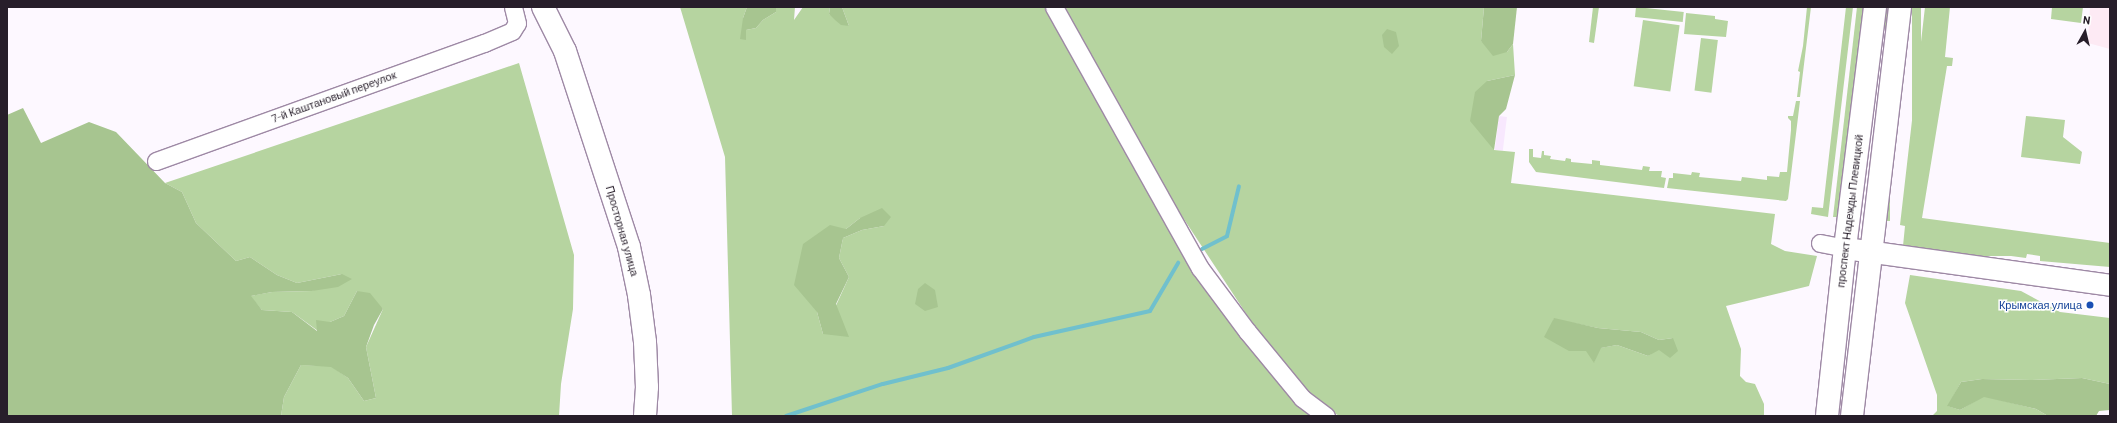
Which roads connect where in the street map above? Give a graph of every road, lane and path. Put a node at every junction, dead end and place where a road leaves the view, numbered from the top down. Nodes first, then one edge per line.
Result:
1 (513, 7) edge
2 (543, 7) edge
3 (558, 7) edge
4 (1054, 7) edge
5 (1875, 7) edge
6 (1900, 7) edge
7 (565, 51) junction
8 (156, 161) dead end
9 (1820, 243) dead end
10 (1845, 248) junction
11 (1871, 251) junction
12 (2110, 285) edge
13 (645, 416) edge
14 (1326, 416) edge
15 (1827, 416) edge
16 (1852, 416) edge

1 - 8 street, 7-й Каштановый переулок
2 - 7 main road, Просторная улица
3 - 7 main road, Просторная улица
4 - 14 street
5 - 10 main road, проспект Надежды Плевицкой
6 - 11 main road
7 - 13 main road, Просторная улица
9 - 10 street
10 - 11 street
10 - 15 main road, проспект Надежды Плевицкой
11 - 12 street
11 - 16 main road

